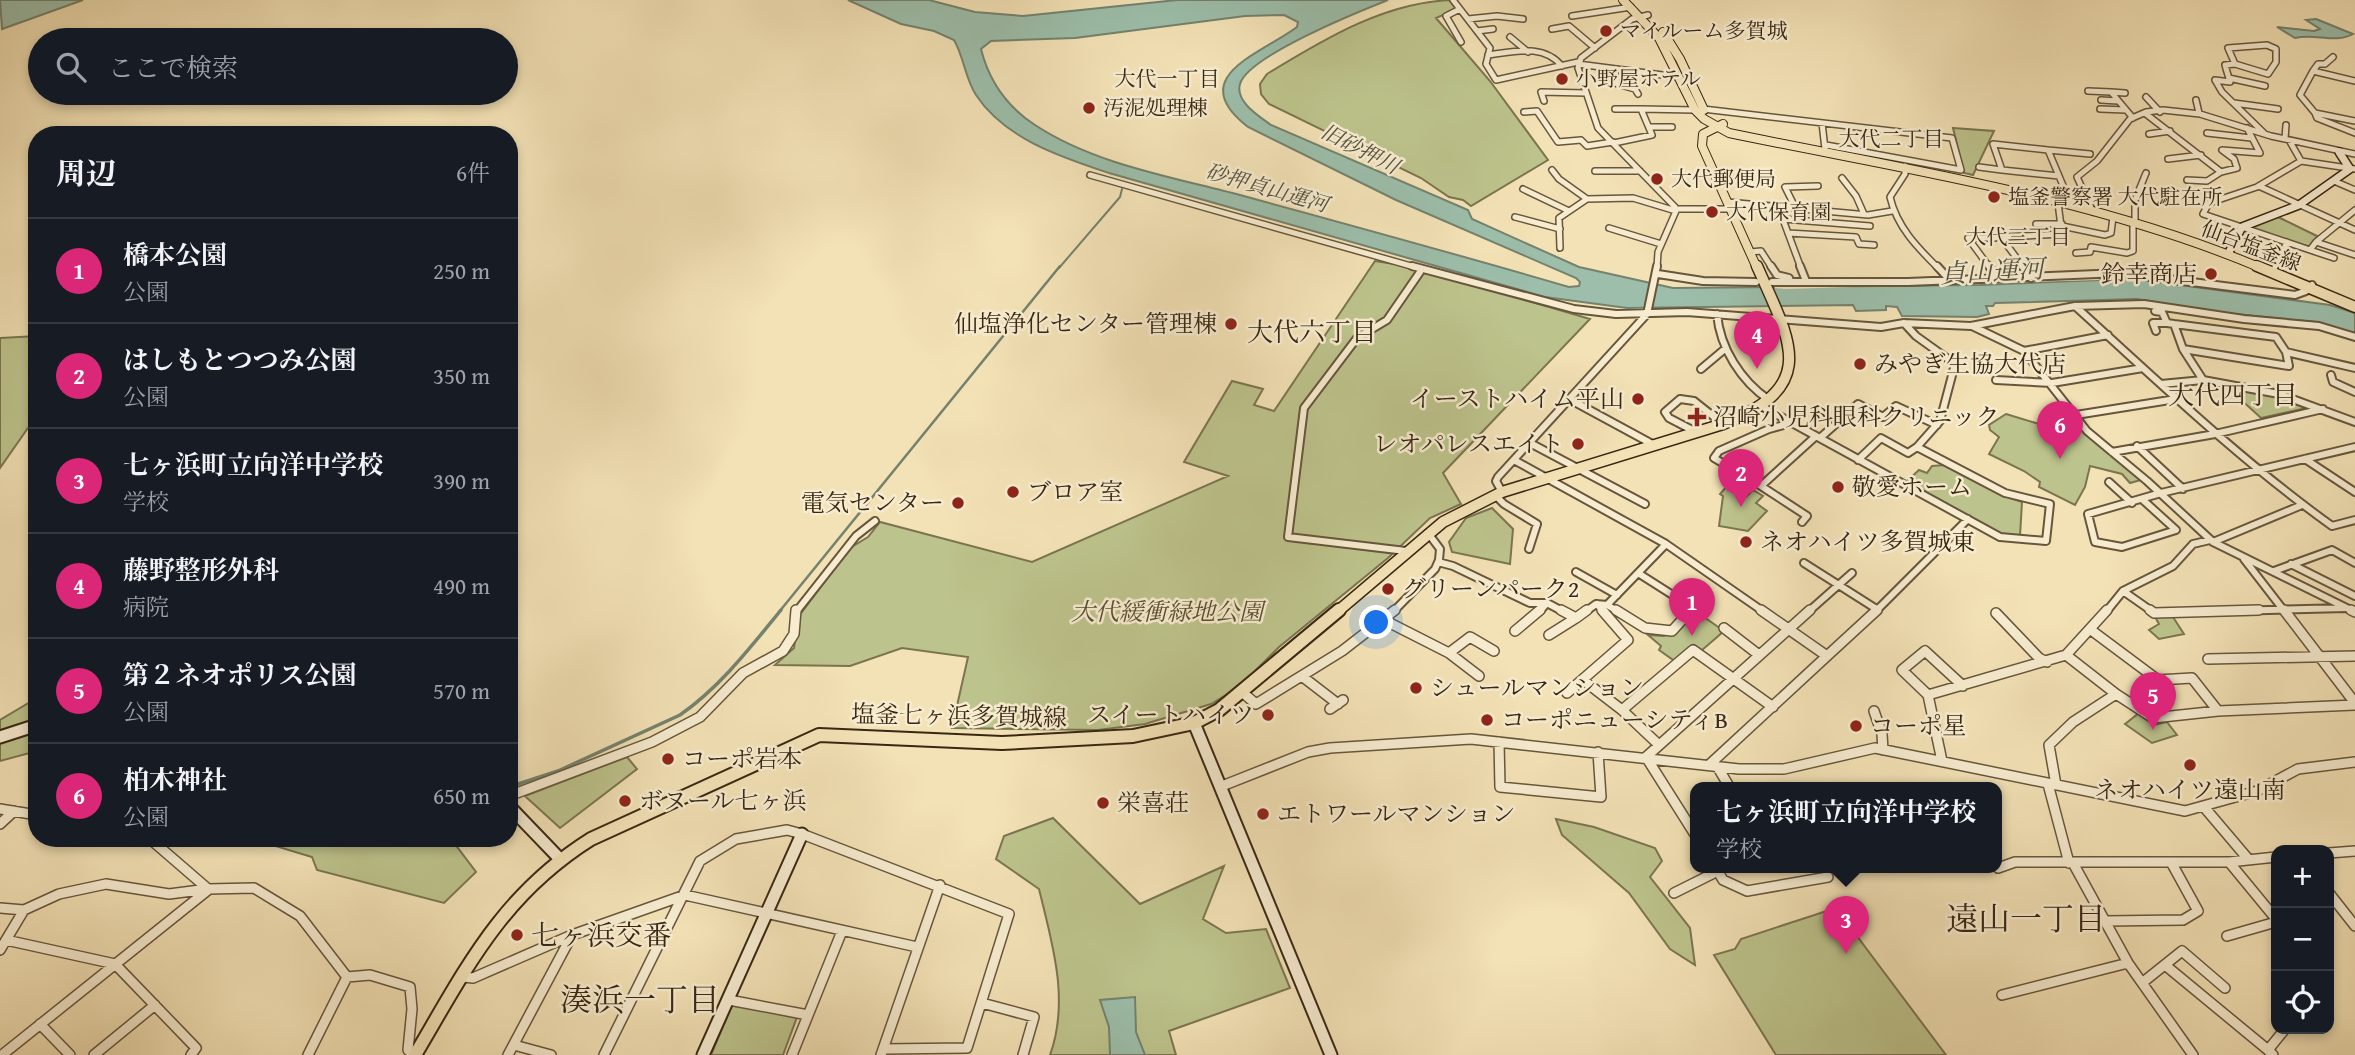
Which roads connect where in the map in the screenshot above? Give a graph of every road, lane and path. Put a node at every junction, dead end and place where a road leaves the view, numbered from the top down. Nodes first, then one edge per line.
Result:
1 (1453, 0) edge
2 (1623, 0) edge
3 (1631, 3) edge
4 (1460, 9) junction
5 (1572, 16) dead end
6 (1644, 16) junction
7 (1468, 19) junction
8 (1523, 19) dead end
9 (1493, 29) dead end
10 (1552, 29) dead end
11 (1477, 31) junction
12 (1510, 37) dead end
13 (1461, 42) dead end
14 (1595, 48) junction
15 (1529, 52) junction
16 (1488, 55) junction
17 (2333, 57) dead end
18 (1578, 63) junction
19 (2235, 64) junction
20 (1562, 65) junction
21 (1615, 69) junction
22 (2313, 71) junction
23 (1678, 77) junction
24 (2229, 78) junction
25 (2355, 81) edge
26 (2263, 87) dead end
27 (2088, 91) dead end
28 (2111, 92) junction
29 (1586, 93) junction
30 (2125, 93) dead end
31 (1638, 94) dead end
32 (2146, 97) dead end
33 (2101, 100) dead end
34 (2196, 100) dead end
35 (1544, 101) dead end
36 (2118, 101) junction
37 (2233, 103) junction
38 (2101, 108) dead end
39 (1615, 109) dead end
40 (1642, 109) junction
41 (1699, 109) junction
42 (2278, 109) dead end
43 (2126, 110) junction
44 (1524, 112) dead end
45 (2160, 112) junction
46 (2199, 113) junction
47 (2315, 113) junction
48 (2146, 114) junction
49 (2133, 118) junction
50 (2355, 121) edge
51 (1822, 123) junction
52 (2286, 125) dead end
53 (1720, 126) junction
54 (1649, 127) junction
55 (1672, 127) dead end
56 (2248, 128) junction
57 (2170, 131) junction
58 (2207, 133) dead end
59 (2355, 133) edge
60 (2150, 134) dead end
61 (2265, 134) junction
62 (2251, 138) junction
63 (2287, 140) junction
64 (1614, 143) junction
65 (1826, 147) junction
66 (2048, 150) junction
67 (2339, 152) junction
68 (2090, 154) dead end
69 (2355, 154) edge
70 (2202, 155) junction
71 (2168, 159) dead end
72 (2301, 160) junction
73 (1979, 167) dead end
74 (1905, 168) junction
75 (2352, 169) edge
76 (1552, 170) dead end
77 (2002, 170) junction
78 (1595, 171) dead end
79 (1640, 171) junction
80 (2221, 172) junction
81 (2146, 173) dead end
82 (1090, 175) dead end
83 (2059, 176) junction
84 (1842, 178) dead end
85 (2187, 180) dead end
86 (2334, 181) junction
87 (1818, 186) dead end
88 (2261, 187) junction
89 (1523, 189) dead end
90 (2355, 190) edge
91 (1587, 199) junction
92 (2069, 200) junction
93 (2058, 203) junction
94 (1729, 205) junction
95 (2299, 205) junction
96 (1777, 206) junction
97 (1795, 207) junction
98 (2092, 209) junction
99 (1676, 210) junction
100 (2355, 210) edge
101 (1569, 211) junction
102 (1892, 211) junction
103 (1864, 214) junction
104 (1515, 217) dead end
105 (2113, 218) junction
106 (1783, 219) junction
107 (2134, 221) junction
108 (2337, 222) junction
109 (2036, 224) dead end
110 (2062, 225) junction
111 (1870, 226) dead end
112 (2242, 227) junction
113 (1609, 228) dead end
114 (1560, 229) junction
115 (2355, 230) edge
116 (1788, 233) junction
117 (1995, 238) dead end
118 (2287, 242) junction
119 (2316, 242) junction
120 (1661, 244) junction
121 (1874, 245) dead end
122 (1560, 248) dead end
123 (2310, 250) junction
124 (1750, 252) junction
125 (2229, 252) junction
126 (2076, 253) dead end
127 (2355, 255) edge
128 (2334, 258) dead end
129 (2276, 267) junction
130 (1420, 272) dead end
131 (1657, 276) junction
132 (1997, 277) junction
133 (1948, 278) junction
134 (2031, 278) junction
135 (1791, 281) junction
136 (1806, 281) junction
137 (1764, 283) junction
138 (2310, 286) junction
139 (2355, 301) edge
140 (2110, 304) junction
141 (2075, 306) junction
142 (2355, 307) edge
143 (1648, 310) junction
144 (1717, 314) junction
145 (1778, 314) junction
146 (1904, 323) junction
147 (2171, 324) junction
148 (1971, 326) junction
149 (2156, 331) dead end
150 (2108, 335) junction
151 (2355, 337) edge
152 (1726, 348) junction
153 (2183, 349) junction
154 (2024, 351) junction
155 (2286, 352) junction
156 (2143, 368) junction
157 (2355, 368) edge
158 (1701, 369) dead end
159 (2331, 375) dead end
160 (1996, 380) dead end
161 (2203, 380) junction
162 (2052, 383) junction
163 (2161, 384) junction
164 (2355, 392) edge
165 (2176, 399) junction
166 (1571, 400) junction
167 (1765, 403) junction
168 (2323, 408) junction
169 (2076, 415) junction
170 (2355, 422) edge
171 (1791, 423) junction
172 (1723, 424) junction
173 (1937, 425) junction
174 (1696, 432) junction
175 (2215, 434) junction
176 (1818, 437) junction
177 (1530, 443) junction
178 (1654, 445) junction
179 (2137, 446) junction
180 (1917, 447) junction
181 (2355, 447) edge
182 (2112, 452) junction
183 (2305, 459) junction
184 (1514, 460) junction
185 (1858, 460) junction
186 (1578, 469) junction
187 (2258, 470) junction
188 (1546, 478) junction
189 (2109, 482) dead end
190 (1761, 486) junction
191 (2183, 489) junction
192 (2355, 492) edge
193 (1499, 493) junction
194 (2161, 493) junction
195 (2143, 500) junction
196 (2132, 503) junction
197 (1645, 504) dead end
198 (2302, 505) junction
199 (1968, 519) junction
200 (2355, 520) edge
201 (875, 521) dead end
202 (1802, 522) dead end
203 (1428, 533) junction
204 (2211, 541) junction
205 (1666, 544) junction
206 (1529, 549) dead end
207 (1406, 551) junction
208 (2243, 557) junction
209 (1438, 562) junction
210 (1804, 563) dead end
211 (2355, 563) edge
212 (2291, 564) junction
213 (2274, 571) junction
214 (1576, 572) dead end
215 (1638, 573) junction
216 (1852, 573) dead end
217 (1839, 585) junction
218 (2123, 592) junction
219 (1617, 595) junction
220 (2355, 596) edge
221 (1547, 603) junction
222 (1596, 604) junction
223 (1607, 605) junction
224 (1878, 610) junction
225 (2351, 610) edge
226 (2284, 611) junction
227 (1996, 613) dead end
228 (1576, 618) junction
229 (1384, 620) junction
230 (1724, 628) dead end
231 (1787, 630) junction
232 (2091, 630) junction
233 (1515, 631) dead end
234 (1549, 635) dead end
235 (1494, 651) dead end
236 (1449, 653) junction
237 (1759, 655) junction
238 (2066, 655) junction
239 (1827, 656) junction
240 (2355, 656) edge
241 (2320, 657) junction
242 (2208, 659) dead end
243 (2047, 662) junction
244 (1479, 676) dead end
245 (1303, 677) junction
246 (1733, 678) junction
247 (1583, 680) junction
248 (1962, 685) junction
249 (1242, 692) junction
250 (1567, 693) dead end
251 (2116, 694) junction
252 (1928, 695) junction
253 (1337, 704) dead end
254 (2355, 704) edge
255 (1773, 707) junction
256 (1622, 710) junction
257 (1874, 711) dead end
258 (2218, 712) junction
259 (1194, 723) junction
260 (28, 728) edge
261 (0, 737) edge
262 (1499, 742) junction
263 (1660, 745) junction
264 (1883, 750) junction
265 (1598, 752) junction
266 (1646, 757) junction
267 (1942, 761) junction
268 (2355, 762) edge
269 (1713, 766) junction
270 (1725, 782) edge
271 (2052, 784) junction
272 (1222, 786) junction
273 (518, 793) edge
274 (2204, 807) junction
275 (0, 809) edge
276 (14, 811) junction
277 (28, 813) edge
278 (518, 815) edge
279 (0, 824) edge
280 (1690, 827) edge
281 (802, 834) junction
282 (159, 847) edge
283 (2355, 851) edge
284 (2334, 853) edge
285 (559, 858) junction
286 (2271, 858) edge
287 (2249, 860) junction
288 (2171, 862) junction
289 (2229, 862) junction
290 (2071, 863) junction
291 (2002, 867) edge
292 (1711, 873) edge
293 (1719, 873) edge
294 (1828, 877) dead end
295 (940, 885) junction
296 (208, 889) junction
297 (1674, 892) dead end
298 (685, 895) junction
299 (2334, 899) edge
300 (0, 908) edge
301 (24, 910) junction
302 (764, 914) junction
303 (2271, 914) edge
304 (2105, 921) junction
305 (2271, 922) edge
306 (2355, 926) edge
307 (842, 931) junction
308 (572, 935) junction
309 (2227, 936) dead end
310 (6, 940) junction
311 (917, 947) junction
312 (0, 950) edge
313 (2128, 963) junction
314 (115, 964) junction
315 (2165, 965) junction
316 (347, 977) junction
317 (462, 977) junction
318 (2142, 983) junction
319 (2225, 988) dead end
320 (2002, 995) dead end
321 (729, 1000) junction
322 (982, 1003) junction
323 (155, 1006) junction
324 (808, 1015) junction
325 (40, 1024) junction
326 (2282, 1034) edge
327 (514, 1045) junction
328 (882, 1052) edge
329 (2270, 1053) edge
330 (2, 1055) edge
331 (70, 1055) edge
332 (94, 1055) edge
333 (191, 1055) edge
334 (308, 1055) edge
335 (414, 1055) edge
336 (508, 1055) edge
337 (551, 1055) edge
338 (604, 1055) edge
339 (703, 1055) edge
340 (792, 1055) edge
341 (1023, 1055) edge
342 (1331, 1055) edge
343 (2193, 1055) edge

1 - 4 street
2 - 3 main road, 仙台塩釜線
3 - 5 street
3 - 6 main road, 仙台塩釜線
4 - 7 street
4 - 13 street
6 - 14 street
6 - 23 main road, 仙台塩釜線
6 - 41 main road, 仙台塩釜線
7 - 8 street
7 - 11 street
9 - 11 street
10 - 14 street
11 - 16 street
12 - 15 street
14 - 18 street
15 - 16 street
15 - 20 street
16 - 20 street
17 - 22 street
18 - 20 street
18 - 21 street
18 - 29 street
19 - 19 street
19 - 24 street
21 - 23 street
21 - 31 street
22 - 25 street
22 - 47 street
23 - 41 main road, 仙台塩釜線
24 - 26 street
24 - 37 street
27 - 28 street
28 - 30 street
28 - 36 street
29 - 35 street
29 - 64 street
32 - 45 street
33 - 36 street
34 - 46 street
36 - 43 street
37 - 42 street
37 - 61 street
38 - 43 street
39 - 40 street
40 - 41 street
40 - 54 street
41 - 51 street
41 - 53 main road, 仙台塩釜線
43 - 49 street
44 - 64 street
45 - 46 street
45 - 48 street
46 - 56 street
47 - 50 street
47 - 59 street
48 - 49 street
48 - 57 street
49 - 98 street
51 - 65 street
51 - 65 street
52 - 63 street
53 - 65 main road, 仙台塩釜線
53 - 74 main road, 仙台塩釜線
53 - 94 main road
54 - 55 street
54 - 64 street
56 - 61 street
56 - 62 street
57 - 60 street
57 - 70 street
58 - 62 street
61 - 63 street
62 - 80 street
63 - 67 street
63 - 72 street
64 - 79 street
65 - 74 main road, 仙台塩釜線
66 - 68 street
66 - 77 street
66 - 83 street
67 - 69 street
67 - 75 street
70 - 71 street
70 - 80 street
72 - 75 street
72 - 88 street
73 - 77 street
74 - 92 main road, 仙台塩釜線
74 - 93 main road, 仙台塩釜線
74 - 102 street
75 - 86 street
76 - 91 street
77 - 83 street
78 - 79 street
79 - 99 street
80 - 85 street
81 - 107 street
82 - 143 street
83 - 92 street
84 - 103 street
86 - 90 street
86 - 95 street
87 - 97 street
88 - 95 street
88 - 112 street
89 - 101 street
91 - 99 street
91 - 101 street
92 - 98 main road, 仙台塩釜線
93 - 98 main road, 仙台塩釜線
93 - 110 street
94 - 96 street
94 - 99 street
94 - 124 main road
95 - 108 street
95 - 112 street
96 - 97 street
96 - 106 street
97 - 103 street
98 - 105 main road, 仙台塩釜線
98 - 107 main road, 仙台塩釜線
99 - 120 street
100 - 108 street
101 - 114 street
102 - 103 street
102 - 133 street
104 - 114 street
105 - 107 main road, 仙台塩釜線
105 - 110 street
106 - 111 street
106 - 116 street
107 - 125 main road, 仙台塩釜線
107 - 126 street
108 - 115 street
108 - 119 street
109 - 110 street
110 - 134 street
112 - 118 street
112 - 125 street
113 - 120 street
114 - 122 street
116 - 121 street
116 - 136 street
117 - 132 street
118 - 123 street
118 - 129 street
119 - 123 street
119 - 127 street
120 - 131 street
123 - 128 street
124 - 135 street
124 - 137 main road
125 - 129 main road, 仙台塩釜線
125 - 138 main road, 仙台塩釜線
129 - 138 main road, 仙台塩釜線
130 - 207 street
131 - 137 street
131 - 143 street
132 - 133 street
132 - 134 street
133 - 136 street
134 - 138 street
135 - 136 street
135 - 137 street
137 - 145 main road
138 - 139 main road, 仙台塩釜線
138 - 142 main road, 仙台塩釜線
140 - 141 street
140 - 147 street
140 - 151 street
141 - 148 street
141 - 150 street
143 - 144 street
143 - 166 street
144 - 145 street
144 - 152 street
145 - 146 street
145 - 167 main road
146 - 148 street
146 - 173 street
147 - 149 street
147 - 153 street
147 - 155 street
148 - 154 street
150 - 154 street
150 - 156 street
152 - 158 street
152 - 167 street
153 - 155 street
153 - 161 street
154 - 162 street
155 - 157 street
156 - 162 street
156 - 163 street
159 - 164 street
160 - 162 street
161 - 163 street
161 - 168 street
162 - 169 street
163 - 165 street
165 - 169 street
165 - 175 street
166 - 177 street
166 - 178 street
167 - 171 street
167 - 172 main road, 塩釜七ヶ浜多賀城線
168 - 170 street
168 - 175 street
169 - 182 street
171 - 176 street
171 - 190 street
172 - 174 main road, 塩釜七ヶ浜多賀城線
172 - 174 street
173 - 176 street
173 - 180 street
174 - 178 main road, 塩釜七ヶ浜多賀城線
175 - 179 street
175 - 187 street
176 - 185 street
176 - 190 street
177 - 184 street
177 - 186 street
178 - 186 main road, 塩釜七ヶ浜多賀城線
179 - 182 street
179 - 191 street
180 - 185 street
180 - 199 street
181 - 183 street
182 - 194 street
183 - 187 street
183 - 192 street
184 - 188 street
184 - 193 street
185 - 199 street
186 - 188 main road, 塩釜七ヶ浜多賀城線
186 - 197 street
187 - 191 street
187 - 198 street
188 - 193 main road, 塩釜七ヶ浜多賀城線
188 - 205 street
189 - 196 street
190 - 202 street
191 - 194 street
193 - 203 main road, 塩釜七ヶ浜多賀城線
193 - 206 street
194 - 195 street
194 - 204 street
195 - 196 street
195 - 196 street
198 - 200 street
198 - 204 street
199 - 224 street
201 - 273 street
203 - 207 main road, 塩釜七ヶ浜多賀城線
203 - 209 street
204 - 208 street
204 - 218 street
205 - 215 street
205 - 231 street
207 - 249 main road, 塩釜七ヶ浜多賀城線
208 - 213 street
208 - 226 street
209 - 221 street
209 - 229 street
210 - 217 street
211 - 212 street
212 - 213 street
212 - 220 street
213 - 225 street
214 - 219 street
215 - 219 street
215 - 223 street
216 - 217 street
217 - 224 street
217 - 231 street
218 - 226 street
218 - 232 street
219 - 223 street
221 - 228 street
221 - 233 street
222 - 223 street
222 - 228 street
222 - 247 street
224 - 239 street
225 - 226 street
226 - 241 street
227 - 243 street
228 - 234 street
229 - 236 street
229 - 245 street
230 - 237 street
231 - 237 street
231 - 239 street
232 - 238 street
232 - 258 street
235 - 236 street
236 - 244 street
237 - 246 street
238 - 243 street
238 - 251 street
239 - 255 street
240 - 241 street
241 - 242 street
241 - 254 street
243 - 248 street
245 - 249 street
245 - 253 street
246 - 255 street
246 - 256 street
246 - 263 street
247 - 250 street
247 - 256 street
248 - 252 street
248 - 252 street
249 - 259 main road, 塩釜七ヶ浜多賀城線
251 - 258 street
251 - 271 street
252 - 267 street
254 - 258 street
255 - 269 street
256 - 263 street
257 - 264 street
259 - 272 street
259 - 285 main road, 塩釜七ヶ浜多賀城線
260 - 261 street
262 - 265 street
262 - 265 street
262 - 272 street
263 - 266 street
264 - 267 street
264 - 269 street
265 - 266 street
266 - 269 street
266 - 280 street
267 - 271 street
268 - 274 street
269 - 270 street
271 - 274 street
271 - 290 street
272 - 342 street
274 - 287 street
275 - 276 street
276 - 277 street
276 - 279 street
278 - 285 street
281 - 295 street
281 - 298 street
281 - 302 street
282 - 296 street
283 - 284 street
285 - 317 main road, 塩釜七ヶ浜多賀城線
286 - 287 street
287 - 289 street
288 - 289 street
288 - 290 street
288 - 304 street
289 - 303 street
290 - 291 street
290 - 304 street
292 - 297 street
293 - 294 street
295 - 311 street
295 - 322 street
296 - 301 street
296 - 314 street
296 - 316 street
298 - 302 street
298 - 308 street
298 - 338 street
299 - 306 street
300 - 301 street
301 - 310 street
302 - 307 street
302 - 321 street
304 - 313 street
305 - 309 street
307 - 311 street
307 - 324 street
308 - 317 street
308 - 327 street
310 - 312 street
310 - 314 street
311 - 328 street
313 - 318 street
313 - 320 street
314 - 323 street
314 - 325 street
315 - 318 street
315 - 319 street
315 - 329 street
316 - 334 street
316 - 335 street
317 - 335 main road, 塩釜七ヶ浜多賀城線
318 - 343 street
321 - 324 street
321 - 339 street
322 - 328 street
322 - 341 street
323 - 332 street
323 - 333 street
324 - 340 street
325 - 330 street
325 - 331 street
326 - 329 street
327 - 336 street
327 - 337 street

